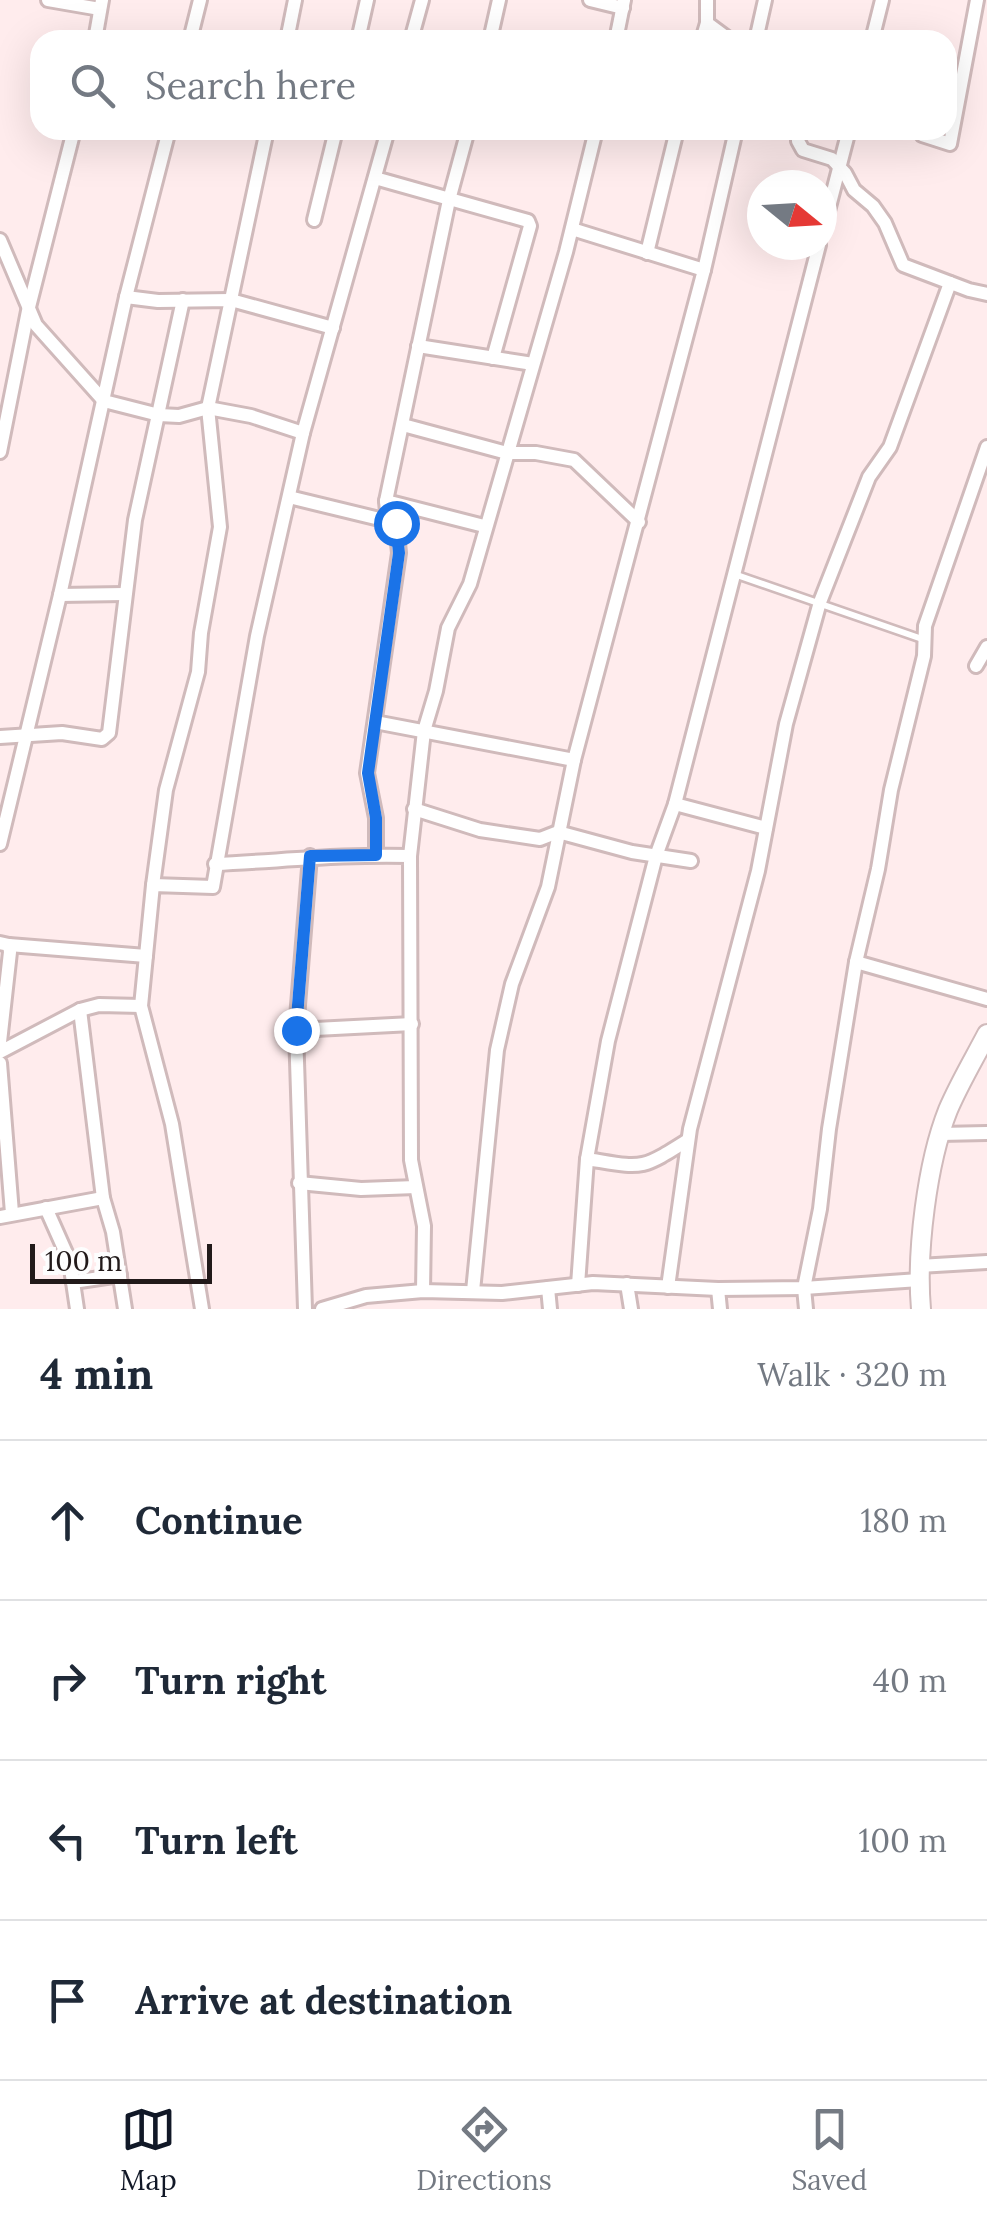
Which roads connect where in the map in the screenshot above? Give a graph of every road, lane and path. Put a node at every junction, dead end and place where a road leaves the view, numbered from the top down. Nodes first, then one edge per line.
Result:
1 (48, 0) edge
2 (200, 0) edge
3 (295, 0) edge
4 (368, 0) edge
5 (422, 0) edge
6 (499, 0) edge
7 (590, 0) edge
8 (706, 0) edge
9 (765, 0) edge
10 (882, 0) edge
11 (976, 0) edge
12 (101, 4) edge
13 (624, 4) edge
14 (706, 23) junction
15 (97, 30) edge
16 (192, 30) edge
17 (289, 30) edge
18 (360, 30) edge
19 (414, 30) edge
20 (492, 30) edge
21 (618, 30) edge
22 (704, 30) edge
23 (716, 30) edge
24 (758, 30) edge
25 (874, 30) edge
26 (957, 105) edge
27 (71, 140) edge
28 (166, 140) edge
29 (265, 140) edge
30 (334, 140) edge
31 (385, 140) edge
32 (465, 140) edge
33 (594, 140) edge
34 (675, 140) edge
35 (734, 140) edge
36 (798, 140) edge
37 (847, 140) edge
38 (840, 167) junction
39 (375, 178) junction
40 (837, 178) edge
41 (449, 200) junction
42 (314, 220) dead end
43 (572, 230) junction
44 (0, 240) edge
45 (647, 253) junction
46 (815, 260) edge
47 (704, 270) junction
48 (950, 283) junction
49 (986, 291) edge
50 (126, 297) junction
51 (182, 300) junction
52 (231, 300) junction
53 (28, 311) junction
54 (333, 328) junction
55 (418, 346) junction
56 (493, 358) junction
57 (533, 364) junction
58 (104, 401) junction
59 (208, 408) junction
60 (159, 414) junction
61 (403, 424) junction
62 (304, 433) junction
63 (987, 447) edge
64 (0, 452) edge
65 (507, 453) junction
66 (290, 497) junction
67 (386, 501) junction
68 (640, 522) junction
69 (396, 523) junction
70 (484, 526) junction
71 (734, 574) junction
72 (124, 594) junction
73 (60, 595) junction
74 (820, 602) junction
75 (926, 640) junction
76 (987, 648) edge
77 (976, 666) dead end
78 (375, 722) junction
79 (424, 732) junction
80 (26, 735) junction
81 (0, 737) edge
82 (574, 760) junction
83 (676, 804) junction
84 (414, 810) junction
85 (766, 828) junction
86 (558, 832) junction
87 (0, 844) edge
88 (376, 855) junction
89 (310, 856) junction
90 (410, 856) junction
91 (656, 856) junction
92 (691, 861) dead end
93 (215, 864) junction
94 (153, 885) junction
95 (4, 944) edge
96 (146, 956) junction
97 (856, 962) junction
98 (987, 999) edge
99 (140, 1006) junction
100 (80, 1010) junction
101 (412, 1024) junction
102 (296, 1030) junction
103 (987, 1034) edge
104 (0, 1042) edge
105 (0, 1052) edge
106 (0, 1063) edge
107 (987, 1133) edge
108 (940, 1134) junction
109 (688, 1140) junction
110 (587, 1159) junction
111 (299, 1184) junction
112 (416, 1186) junction
113 (103, 1198) junction
114 (46, 1208) junction
115 (6, 1215) edge
116 (987, 1262) edge
117 (919, 1273) junction
118 (120, 1276) junction
119 (73, 1282) junction
120 (627, 1284) junction
121 (578, 1285) junction
122 (668, 1287) junction
123 (548, 1288) junction
124 (804, 1288) junction
125 (718, 1289) junction
126 (423, 1291) junction
127 (474, 1291) junction
128 (456, 1292) junction
129 (367, 1302) edge
130 (77, 1309) edge
131 (125, 1309) edge
132 (202, 1309) edge
133 (305, 1309) edge
134 (322, 1309) edge
135 (458, 1309) edge
136 (550, 1309) edge
137 (630, 1309) edge
138 (720, 1309) edge
139 (806, 1309) edge
140 (921, 1309) edge

1 - 12 street
2 - 16 street
3 - 17 street
4 - 18 street
5 - 19 street
6 - 20 street
7 - 13 street
8 - 14 street
9 - 24 street
10 - 25 street
11 - 26 street
12 - 15 street
13 - 21 street
14 - 22 street
14 - 23 street
27 - 53 street
28 - 50 street
29 - 52 street
30 - 42 street
31 - 39 street
32 - 41 street
33 - 43 street
34 - 45 street
35 - 47 street
36 - 38 street
37 - 38 street
38 - 40 street
38 - 48 street
39 - 41 street
39 - 54 street
41 - 55 street
41 - 56 street
43 - 45 street
43 - 57 street
44 - 53 street
45 - 47 street
46 - 71 street
47 - 68 street
48 - 49 street
48 - 74 street
50 - 51 street
50 - 58 street
51 - 52 street
51 - 60 street
52 - 54 street
52 - 59 street
53 - 58 street
53 - 64 street
54 - 62 street
55 - 56 street
55 - 61 street
56 - 57 street
57 - 65 street
58 - 60 street
58 - 73 street
59 - 60 street
59 - 62 street
59 - 94 street
60 - 72 street
61 - 65 street
61 - 67 street
62 - 66 street
63 - 75 street
65 - 68 street
65 - 70 street
66 - 69 street
66 - 93 street
67 - 69 street
67 - 70 street
68 - 82 street
69 - 78 street
70 - 79 street
71 - 74 lane
71 - 83 street
72 - 73 street
72 - 80 street
73 - 80 street
74 - 75 lane
74 - 85 street
75 - 97 street
76 - 77 street
78 - 79 street
78 - 88 street
79 - 82 street
79 - 84 street
80 - 81 street
80 - 87 street
82 - 86 street
83 - 85 street
83 - 91 street
84 - 86 street
84 - 90 street
85 - 109 street
86 - 91 street
86 - 127 street
88 - 89 street
88 - 90 street
89 - 93 street
89 - 102 street
90 - 101 street
91 - 92 street
91 - 110 street
93 - 94 street
94 - 96 street
95 - 96 street
95 - 104 street
96 - 99 street
97 - 98 street
97 - 124 street
99 - 100 street
99 - 132 street
100 - 105 street
100 - 113 street
101 - 102 street
101 - 112 street
102 - 111 street
103 - 108 street
106 - 115 street
107 - 108 street
108 - 117 street
109 - 110 street
109 - 122 street
110 - 121 street
111 - 112 street
111 - 133 street
112 - 126 street
113 - 114 street
113 - 118 street
114 - 115 street
114 - 119 street
116 - 117 street
117 - 124 street
117 - 140 street
118 - 119 street
118 - 131 street
119 - 130 street
120 - 121 street
120 - 122 street
120 - 137 street
121 - 123 street
122 - 125 street
123 - 127 street
123 - 136 street
124 - 125 street
124 - 139 street
125 - 138 street
126 - 128 street
126 - 129 street
127 - 128 street
128 - 135 street
129 - 134 street

